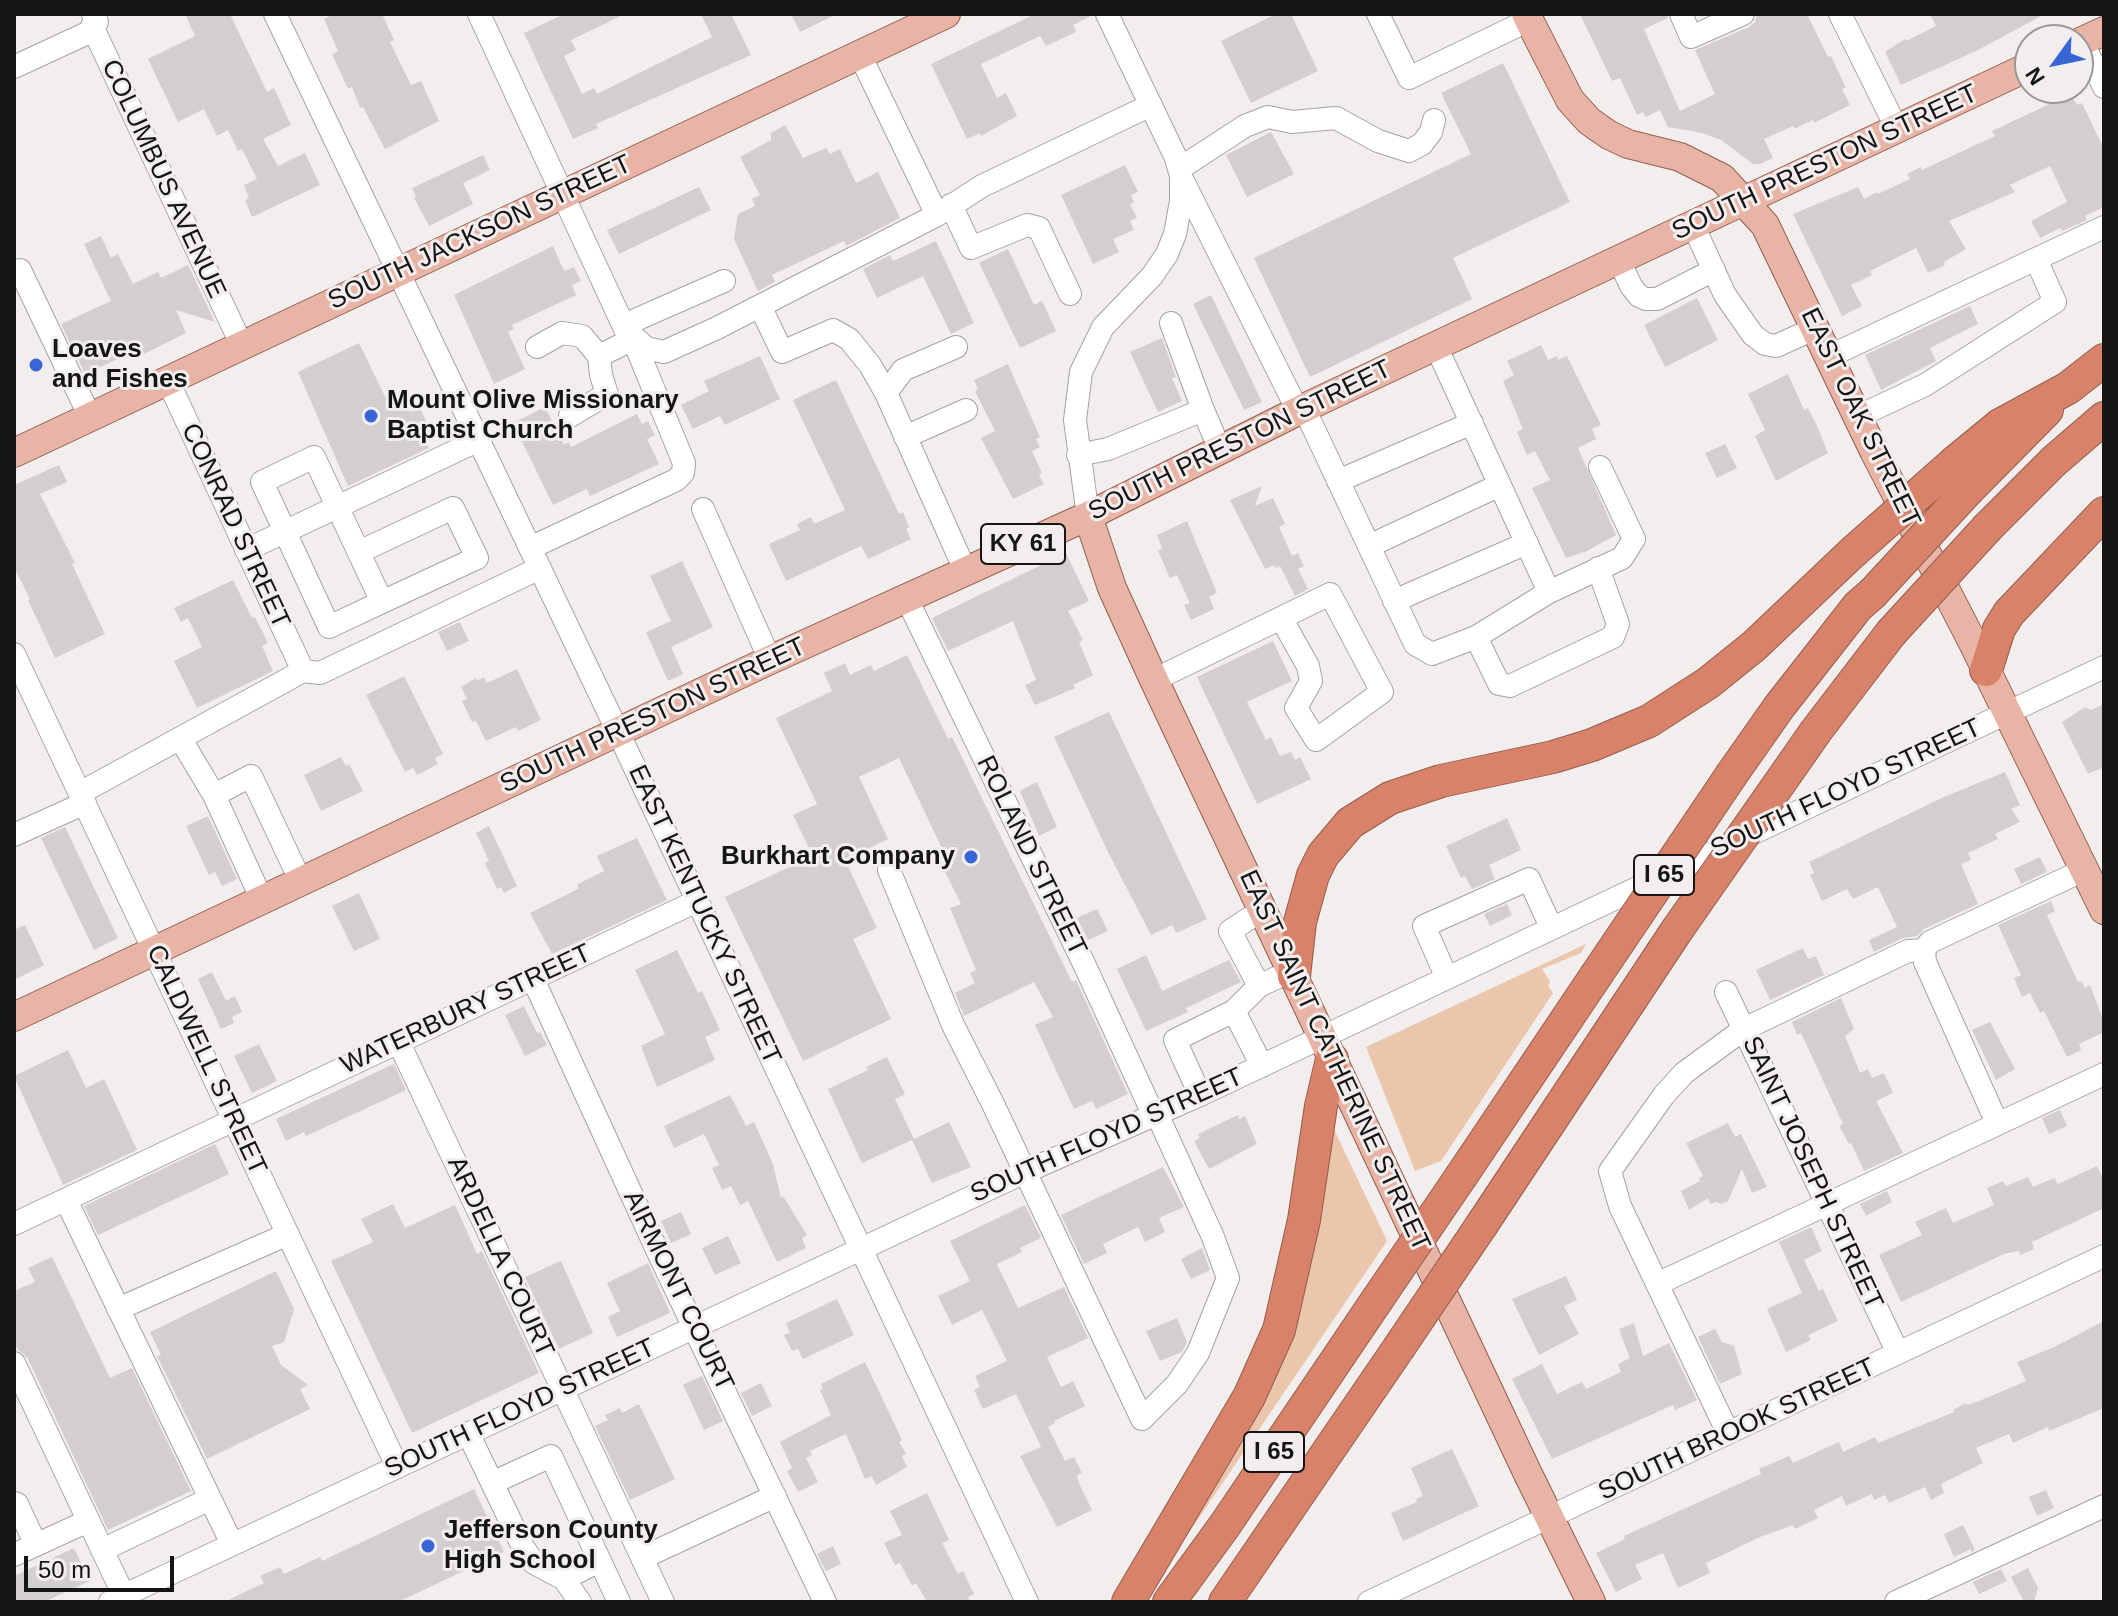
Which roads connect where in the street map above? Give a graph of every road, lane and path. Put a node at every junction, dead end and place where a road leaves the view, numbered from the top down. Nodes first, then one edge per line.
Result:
1 (275, 14) edge
2 (479, 14) edge
3 (1107, 14) edge
4 (1378, 14) edge
5 (1681, 14) edge
6 (1743, 14) edge
7 (1840, 14) edge
8 (943, 15) edge
9 (1527, 17) edge
10 (93, 22) edge
11 (860, 55) junction
12 (2094, 57) edge
13 (14, 67) edge
14 (2014, 74) edge
15 (2104, 87) edge
16 (1151, 105) junction
17 (1434, 120) dead end
18 (1897, 129) junction
19 (1180, 172) junction
20 (562, 194) junction
21 (1743, 201) junction
22 (944, 210) junction
23 (1693, 225) junction
24 (2104, 227) edge
25 (2036, 259) junction
26 (1619, 260) junction
27 (20, 270) dead end
28 (1714, 270) junction
29 (399, 272) junction
30 (724, 281) dead end
31 (1070, 294) dead end
32 (760, 306) junction
33 (1171, 323) dead end
34 (1816, 328) junction
35 (628, 332) junction
36 (242, 346) junction
37 (1436, 346) junction
38 (537, 347) dead end
39 (956, 347) dead end
40 (599, 356) junction
41 (1830, 356) junction
42 (2104, 360) edge
43 (168, 381) junction
44 (886, 393) junction
45 (966, 410) dead end
46 (1203, 410) junction
47 (1301, 410) junction
48 (570, 416) dead end
49 (90, 417) junction
50 (1857, 417) junction
51 (2104, 418) edge
52 (1472, 423) junction
53 (905, 437) junction
54 (479, 440) junction
55 (1221, 452) junction
56 (14, 453) edge
57 (1078, 455) junction
58 (1600, 467) dead end
59 (1962, 476) junction
60 (1338, 481) junction
61 (1500, 485) junction
62 (338, 506) junction
63 (703, 509) dead end
64 (2104, 513) edge
65 (1088, 516) junction
66 (285, 531) junction
67 (1527, 543) junction
68 (1369, 546) junction
69 (530, 548) junction
70 (246, 550) junction
71 (359, 552) junction
72 (540, 568) junction
73 (1598, 568) junction
74 (965, 570) junction
75 (1549, 592) junction
76 (906, 597) junction
77 (1394, 601) junction
78 (382, 602) junction
79 (1281, 618) junction
80 (1476, 637) junction
81 (14, 654) edge
82 (770, 660) junction
83 (2104, 667) edge
84 (1986, 670) junction
85 (303, 671) junction
86 (1154, 680) junction
87 (2007, 713) junction
88 (618, 732) junction
89 (180, 738) junction
90 (214, 795) junction
91 (82, 798) junction
92 (14, 835) edge
93 (889, 870) dead end
94 (2084, 870) junction
95 (301, 882) junction
96 (262, 900) junction
97 (697, 901) junction
98 (1262, 910) junction
99 (2104, 910) edge
100 (1551, 927) junction
101 (1924, 950) junction
102 (155, 951) junction
103 (1293, 974) junction
104 (1447, 978) junction
105 (533, 979) junction
106 (1259, 986) junction
107 (1726, 992) dead end
108 (1234, 1011) junction
109 (14, 1017) edge
110 (1744, 1029) junction
111 (399, 1043) junction
112 (1327, 1048) junction
113 (1262, 1066) junction
114 (2104, 1074) edge
115 (1200, 1095) junction
116 (1156, 1115) junction
117 (235, 1119) junction
118 (1997, 1123) junction
119 (1025, 1172) junction
120 (66, 1200) junction
121 (1828, 1203) junction
122 (14, 1224) edge
123 (288, 1234) junction
124 (861, 1249) junction
125 (2104, 1256) edge
126 (1657, 1284) junction
127 (118, 1309) junction
128 (696, 1327) junction
129 (1898, 1353) junction
130 (14, 1363) edge
131 (562, 1389) junction
132 (468, 1433) junction
133 (1728, 1433) junction
134 (397, 1466) junction
135 (492, 1483) junction
136 (775, 1496) junction
137 (210, 1499) junction
138 (14, 1503) edge
139 (2104, 1506) edge
140 (1549, 1518) junction
141 (88, 1521) junction
142 (232, 1544) junction
143 (36, 1545) junction
144 (102, 1550) junction
145 (14, 1555) edge
146 (642, 1558) junction
147 (599, 1561) junction
148 (573, 1591) edge
149 (117, 1599) edge
150 (619, 1602) edge
151 (663, 1602) edge
152 (825, 1602) edge
153 (1027, 1602) edge
154 (1128, 1602) edge
155 (1169, 1602) edge
156 (1225, 1602) edge
157 (1369, 1602) edge
158 (1591, 1602) edge
159 (1896, 1602) edge

1 - 29 street, EAST KENTUCKY STREET
2 - 20 street
3 - 16 street
4 - 9 street
5 - 6 street
7 - 18 street
8 - 11 main road, SOUTH JACKSON STREET
9 - 21 main road, EAST OAK STREET
10 - 13 street
10 - 36 street, COLUMBUS AVENUE
11 - 20 main road, SOUTH JACKSON STREET
11 - 22 street
12 - 15 street
14 - 18 main road, SOUTH PRESTON STREET / KY 61
16 - 19 street
16 - 22 street
17 - 19 street
18 - 21 main road, SOUTH PRESTON STREET / KY 61
19 - 47 street
19 - 57 street
20 - 29 main road, SOUTH JACKSON STREET
20 - 35 street
21 - 23 main road, SOUTH PRESTON STREET / KY 61
21 - 34 main road, EAST OAK STREET
22 - 31 street
22 - 32 street
23 - 26 main road, SOUTH PRESTON STREET / KY 61
23 - 28 street
24 - 25 street
25 - 41 street
25 - 50 street
26 - 28 street
26 - 37 main road, SOUTH PRESTON STREET / KY 61
27 - 49 street
28 - 34 street
29 - 36 main road, SOUTH JACKSON STREET
29 - 54 street, EAST KENTUCKY STREET
30 - 35 street
32 - 35 street
32 - 44 street
33 - 46 street
34 - 41 main road, EAST OAK STREET
35 - 40 street
35 - 69 street
36 - 43 main road, SOUTH JACKSON STREET
37 - 47 main road, SOUTH PRESTON STREET / KY 61
37 - 52 street
38 - 40 street
39 - 44 street
40 - 48 street
41 - 50 main road, EAST OAK STREET
42 - 59 highway
43 - 49 main road, SOUTH JACKSON STREET
43 - 70 street, CONRAD STREET
44 - 53 street
45 - 53 street
46 - 55 street
46 - 57 street
47 - 55 main road, SOUTH PRESTON STREET / KY 61
47 - 60 street
49 - 56 main road, SOUTH JACKSON STREET
50 - 84 main road, EAST OAK STREET
51 - 156 highway, I 65, bridge
52 - 60 street
52 - 61 street
53 - 74 street
54 - 62 street
54 - 69 street, EAST KENTUCKY STREET
55 - 65 main road, SOUTH PRESTON STREET / KY 61
57 - 65 street
58 - 73 street
59 - 103 highway, bridge
59 - 155 highway, I 65, bridge
60 - 68 street
61 - 67 street
61 - 68 street
62 - 66 street
62 - 66 street
62 - 71 street
63 - 82 street
64 - 84 highway
65 - 74 main road, SOUTH PRESTON STREET / KY 61
65 - 86 main road, EAST SAINT CATHERINE STREET
66 - 70 street
66 - 78 street
67 - 75 street
67 - 77 street
68 - 77 street
69 - 72 street, EAST KENTUCKY STREET
70 - 85 street, CONRAD STREET
71 - 78 street
71 - 78 street
72 - 85 street
72 - 88 street, EAST KENTUCKY STREET
73 - 75 street
73 - 80 street
74 - 76 main road, SOUTH PRESTON STREET / KY 61
75 - 80 street
76 - 82 main road, SOUTH PRESTON STREET / KY 61
76 - 116 street, ROLAND STREET
77 - 80 street
79 - 79 street
79 - 86 street
81 - 91 street, CALDWELL STREET
82 - 88 main road, SOUTH PRESTON STREET / KY 61
83 - 87 street, SOUTH FLOYD STREET
84 - 87 main road, EAST OAK STREET
85 - 89 street
86 - 98 main road, EAST SAINT CATHERINE STREET
87 - 94 main road, EAST OAK STREET
87 - 100 street, SOUTH FLOYD STREET
88 - 95 main road, SOUTH PRESTON STREET / KY 61
88 - 97 street, EAST KENTUCKY STREET
89 - 90 street
89 - 91 street
90 - 95 street
90 - 96 street
91 - 92 street
91 - 102 street, CALDWELL STREET
93 - 119 street
94 - 99 main road, EAST OAK STREET
94 - 101 street
95 - 96 main road, SOUTH PRESTON STREET / KY 61
96 - 102 main road, SOUTH PRESTON STREET / KY 61
97 - 105 street, WATERBURY STREET
97 - 124 street, EAST KENTUCKY STREET
98 - 103 main road, EAST SAINT CATHERINE STREET
98 - 106 street
100 - 104 street, SOUTH FLOYD STREET
100 - 104 street
101 - 110 street
101 - 118 street
102 - 109 main road, SOUTH PRESTON STREET / KY 61
102 - 117 street, CALDWELL STREET
103 - 106 street
103 - 112 main road, EAST SAINT CATHERINE STREET
104 - 112 street, SOUTH FLOYD STREET
105 - 111 street, WATERBURY STREET
105 - 128 street, AIRMONT COURT
106 - 108 street
107 - 110 street, SAINT JOSEPH STREET
108 - 113 street
108 - 115 street
110 - 121 street, SAINT JOSEPH STREET
110 - 126 street
111 - 117 street, WATERBURY STREET
111 - 131 street, ARDELLA COURT
112 - 113 street, SOUTH FLOYD STREET
112 - 140 main road, EAST SAINT CATHERINE STREET
112 - 154 highway
113 - 115 street, SOUTH FLOYD STREET
114 - 118 street
115 - 116 street, SOUTH FLOYD STREET
116 - 119 street, SOUTH FLOYD STREET
116 - 119 street, ROLAND STREET
117 - 120 street, WATERBURY STREET
117 - 123 street, CALDWELL STREET
118 - 121 street
119 - 124 street, SOUTH FLOYD STREET
120 - 122 street, WATERBURY STREET
120 - 127 street
121 - 126 street
121 - 129 street, SAINT JOSEPH STREET
123 - 127 street
123 - 134 street, CALDWELL STREET
124 - 128 street, SOUTH FLOYD STREET
124 - 153 street, EAST KENTUCKY STREET
125 - 129 street, SOUTH BROOK STREET
126 - 133 street
127 - 137 street
128 - 131 street, SOUTH FLOYD STREET
128 - 136 street, AIRMONT COURT
129 - 133 street, SOUTH BROOK STREET
130 - 141 street
131 - 132 street, SOUTH FLOYD STREET
131 - 146 street, ARDELLA COURT
132 - 134 street, SOUTH FLOYD STREET
132 - 135 street
133 - 140 street, SOUTH BROOK STREET
134 - 142 street, SOUTH FLOYD STREET
135 - 147 street
135 - 148 street
136 - 146 street
136 - 152 street, AIRMONT COURT
137 - 142 street
137 - 144 street
138 - 143 street
139 - 159 street
140 - 157 street, SOUTH BROOK STREET
140 - 158 main road, EAST SAINT CATHERINE STREET
141 - 143 street
141 - 144 street
142 - 149 street, SOUTH FLOYD STREET
143 - 145 street
144 - 149 street
146 - 151 street, ARDELLA COURT
147 - 148 street
147 - 150 street

